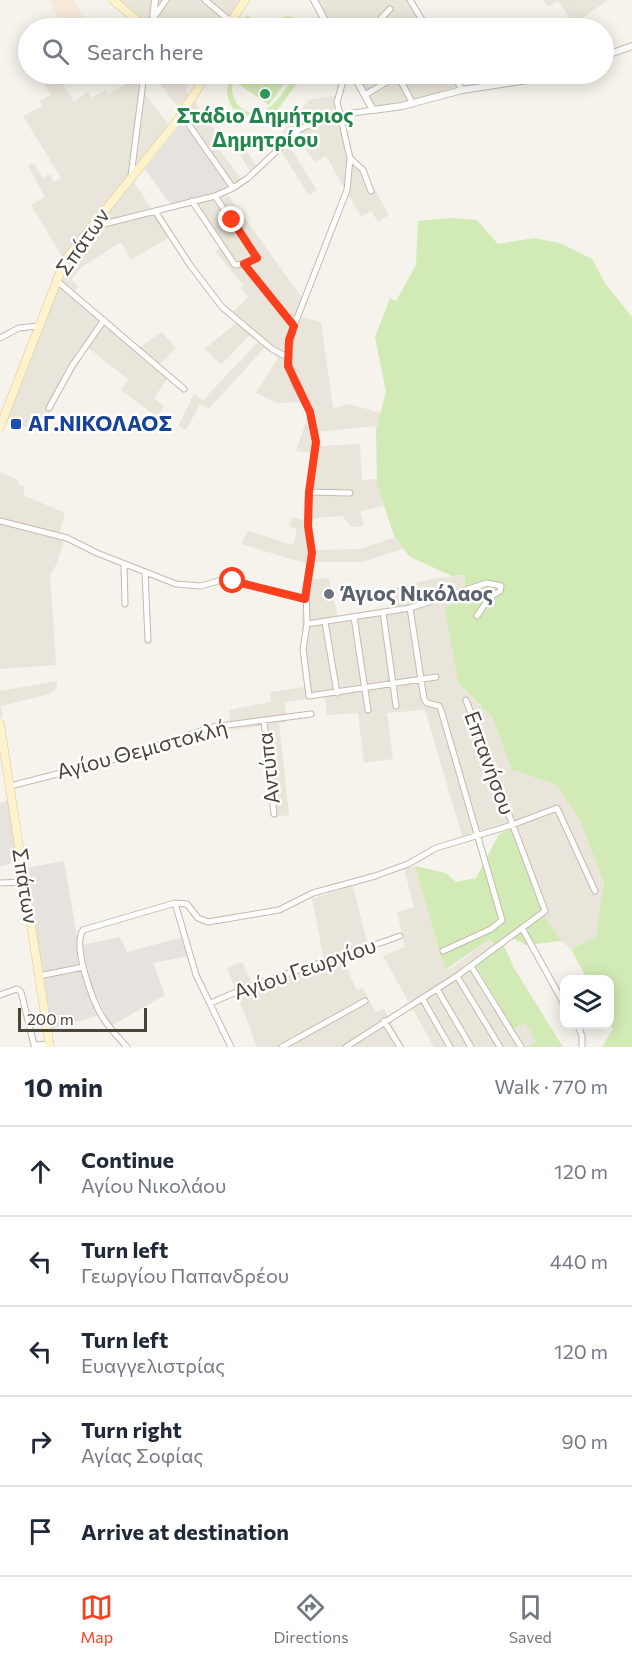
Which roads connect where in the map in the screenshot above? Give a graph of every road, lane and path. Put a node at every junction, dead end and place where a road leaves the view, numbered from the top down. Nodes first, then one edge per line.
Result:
1 (107, 0) edge
2 (113, 0) edge
3 (155, 0) edge
4 (166, 0) edge
5 (205, 0) edge
6 (245, 0) edge
7 (251, 0) edge
8 (314, 0) edge
9 (410, 0) edge
10 (390, 9) dead end
11 (154, 17) joint
12 (128, 18) edge
13 (134, 18) edge
14 (224, 18) edge
15 (236, 18) edge
16 (238, 18) edge
17 (324, 18) edge
18 (381, 18) edge
19 (421, 18) edge
20 (632, 46) edge
21 (614, 52) edge
22 (143, 84) edge
23 (197, 84) edge
24 (342, 84) edge
25 (359, 84) edge
26 (382, 84) edge
27 (403, 84) edge
28 (459, 84) edge
29 (502, 84) edge
30 (462, 90) junction
31 (365, 95) junction
32 (413, 104) junction
33 (373, 110) junction
34 (182, 115) junction
35 (339, 115) junction
36 (350, 158) junction
37 (131, 177) junction
38 (233, 188) junction
39 (371, 191) dead end
40 (215, 196) junction
41 (192, 201) junction
42 (155, 211) junction
43 (92, 225) junction
44 (244, 264) junction
45 (56, 280) junction
46 (104, 320) junction
47 (38, 326) junction
48 (294, 326) junction
49 (0, 338) edge
50 (287, 357) junction
51 (184, 389) dead end
52 (50, 408) dead end
53 (0, 427) edge
54 (309, 492) junction
55 (350, 494) dead end
56 (0, 521) edge
57 (124, 565) junction
58 (145, 572) junction
59 (305, 599) junction
60 (125, 604) dead end
61 (410, 608) junction
62 (383, 612) junction
63 (477, 616) dead end
64 (354, 617) junction
65 (325, 621) junction
66 (307, 624) junction
67 (148, 640) dead end
68 (436, 677) dead end
69 (421, 679) junction
70 (392, 685) junction
71 (366, 688) junction
72 (337, 693) junction
73 (466, 700) dead end
74 (396, 706) dead end
75 (368, 710) dead end
76 (311, 714) dead end
77 (264, 721) junction
78 (0, 724) edge
79 (10, 786) junction
80 (274, 814) dead end
81 (512, 825) junction
82 (478, 836) junction
83 (25, 882) junction
84 (0, 883) edge
85 (595, 891) dead end
86 (175, 903) junction
87 (522, 928) junction
88 (400, 936) dead end
89 (443, 951) dead end
90 (471, 966) junction
91 (83, 967) junction
92 (39, 976) junction
93 (457, 976) junction
94 (437, 990) junction
95 (0, 995) edge
96 (560, 997) edge
97 (422, 998) junction
98 (365, 1001) dead end
99 (211, 1003) junction
100 (384, 1021) junction
101 (579, 1029) edge
102 (50, 1046) edge
103 (348, 1046) edge
104 (127, 1047) edge
105 (231, 1047) edge
106 (282, 1047) edge
107 (400, 1047) edge
108 (450, 1047) edge
109 (471, 1047) edge
110 (500, 1047) edge
111 (521, 1047) edge
112 (582, 1047) edge

1 - 12 main road
2 - 13 main road
3 - 11 street
4 - 11 street
5 - 14 street
6 - 15 main road
7 - 16 main road
8 - 17 street
9 - 19 street
10 - 18 street
20 - 21 street
22 - 37 street
23 - 34 main road, Σπάτων
24 - 35 street
25 - 31 street
26 - 31 street
27 - 32 street
28 - 30 street
29 - 30 street
30 - 32 street
31 - 33 street
32 - 33 street
33 - 35 street
34 - 37 main road, Σπάτων
34 - 38 street
35 - 36 street
35 - 38 street
36 - 39 street
36 - 48 street
37 - 43 main road, Σπάτων
38 - 40 street
40 - 41 street
40 - 44 street
41 - 42 street
41 - 44 street
42 - 43 street
42 - 50 street
43 - 45 main road, Σπάτων
44 - 48 street
45 - 46 street
45 - 47 main road, Σπάτων
46 - 51 street
46 - 52 street
47 - 49 street
47 - 53 main road, Σπάτων
48 - 50 street
50 - 54 street
54 - 55 street
54 - 59 street
56 - 57 street
57 - 58 street
57 - 60 street
58 - 59 street
58 - 67 street
59 - 66 street
61 - 62 street
61 - 63 street
61 - 69 street
62 - 64 street
62 - 70 street
64 - 65 street
64 - 71 street
65 - 66 street
65 - 72 street
66 - 72 street
68 - 69 street
69 - 70 street
69 - 82 street
70 - 71 street
70 - 74 street
71 - 72 street
71 - 75 street
73 - 81 street, Επτανήσου
76 - 77 street, Αγίου Θεμιστοκλή
77 - 79 street, Αγίου Θεμιστοκλή
77 - 80 street, Αντύπα
78 - 79 main road, Σπάτων
79 - 83 main road, Σπάτων
81 - 82 street
81 - 85 street
81 - 87 street, Επτανήσου
82 - 86 street
82 - 89 street
83 - 84 street
83 - 92 main road, Σπάτων
86 - 91 street
86 - 99 street
87 - 90 street
87 - 96 street
88 - 99 street, Αγίου Γεωργίου
90 - 93 street
90 - 111 street
91 - 92 street
91 - 104 street
92 - 102 main road, Σπάτων
93 - 94 street
93 - 110 street
94 - 97 street
94 - 109 street
95 - 102 street
97 - 100 street
97 - 108 street
98 - 106 street
99 - 105 street
100 - 103 street
100 - 107 street
101 - 112 street

